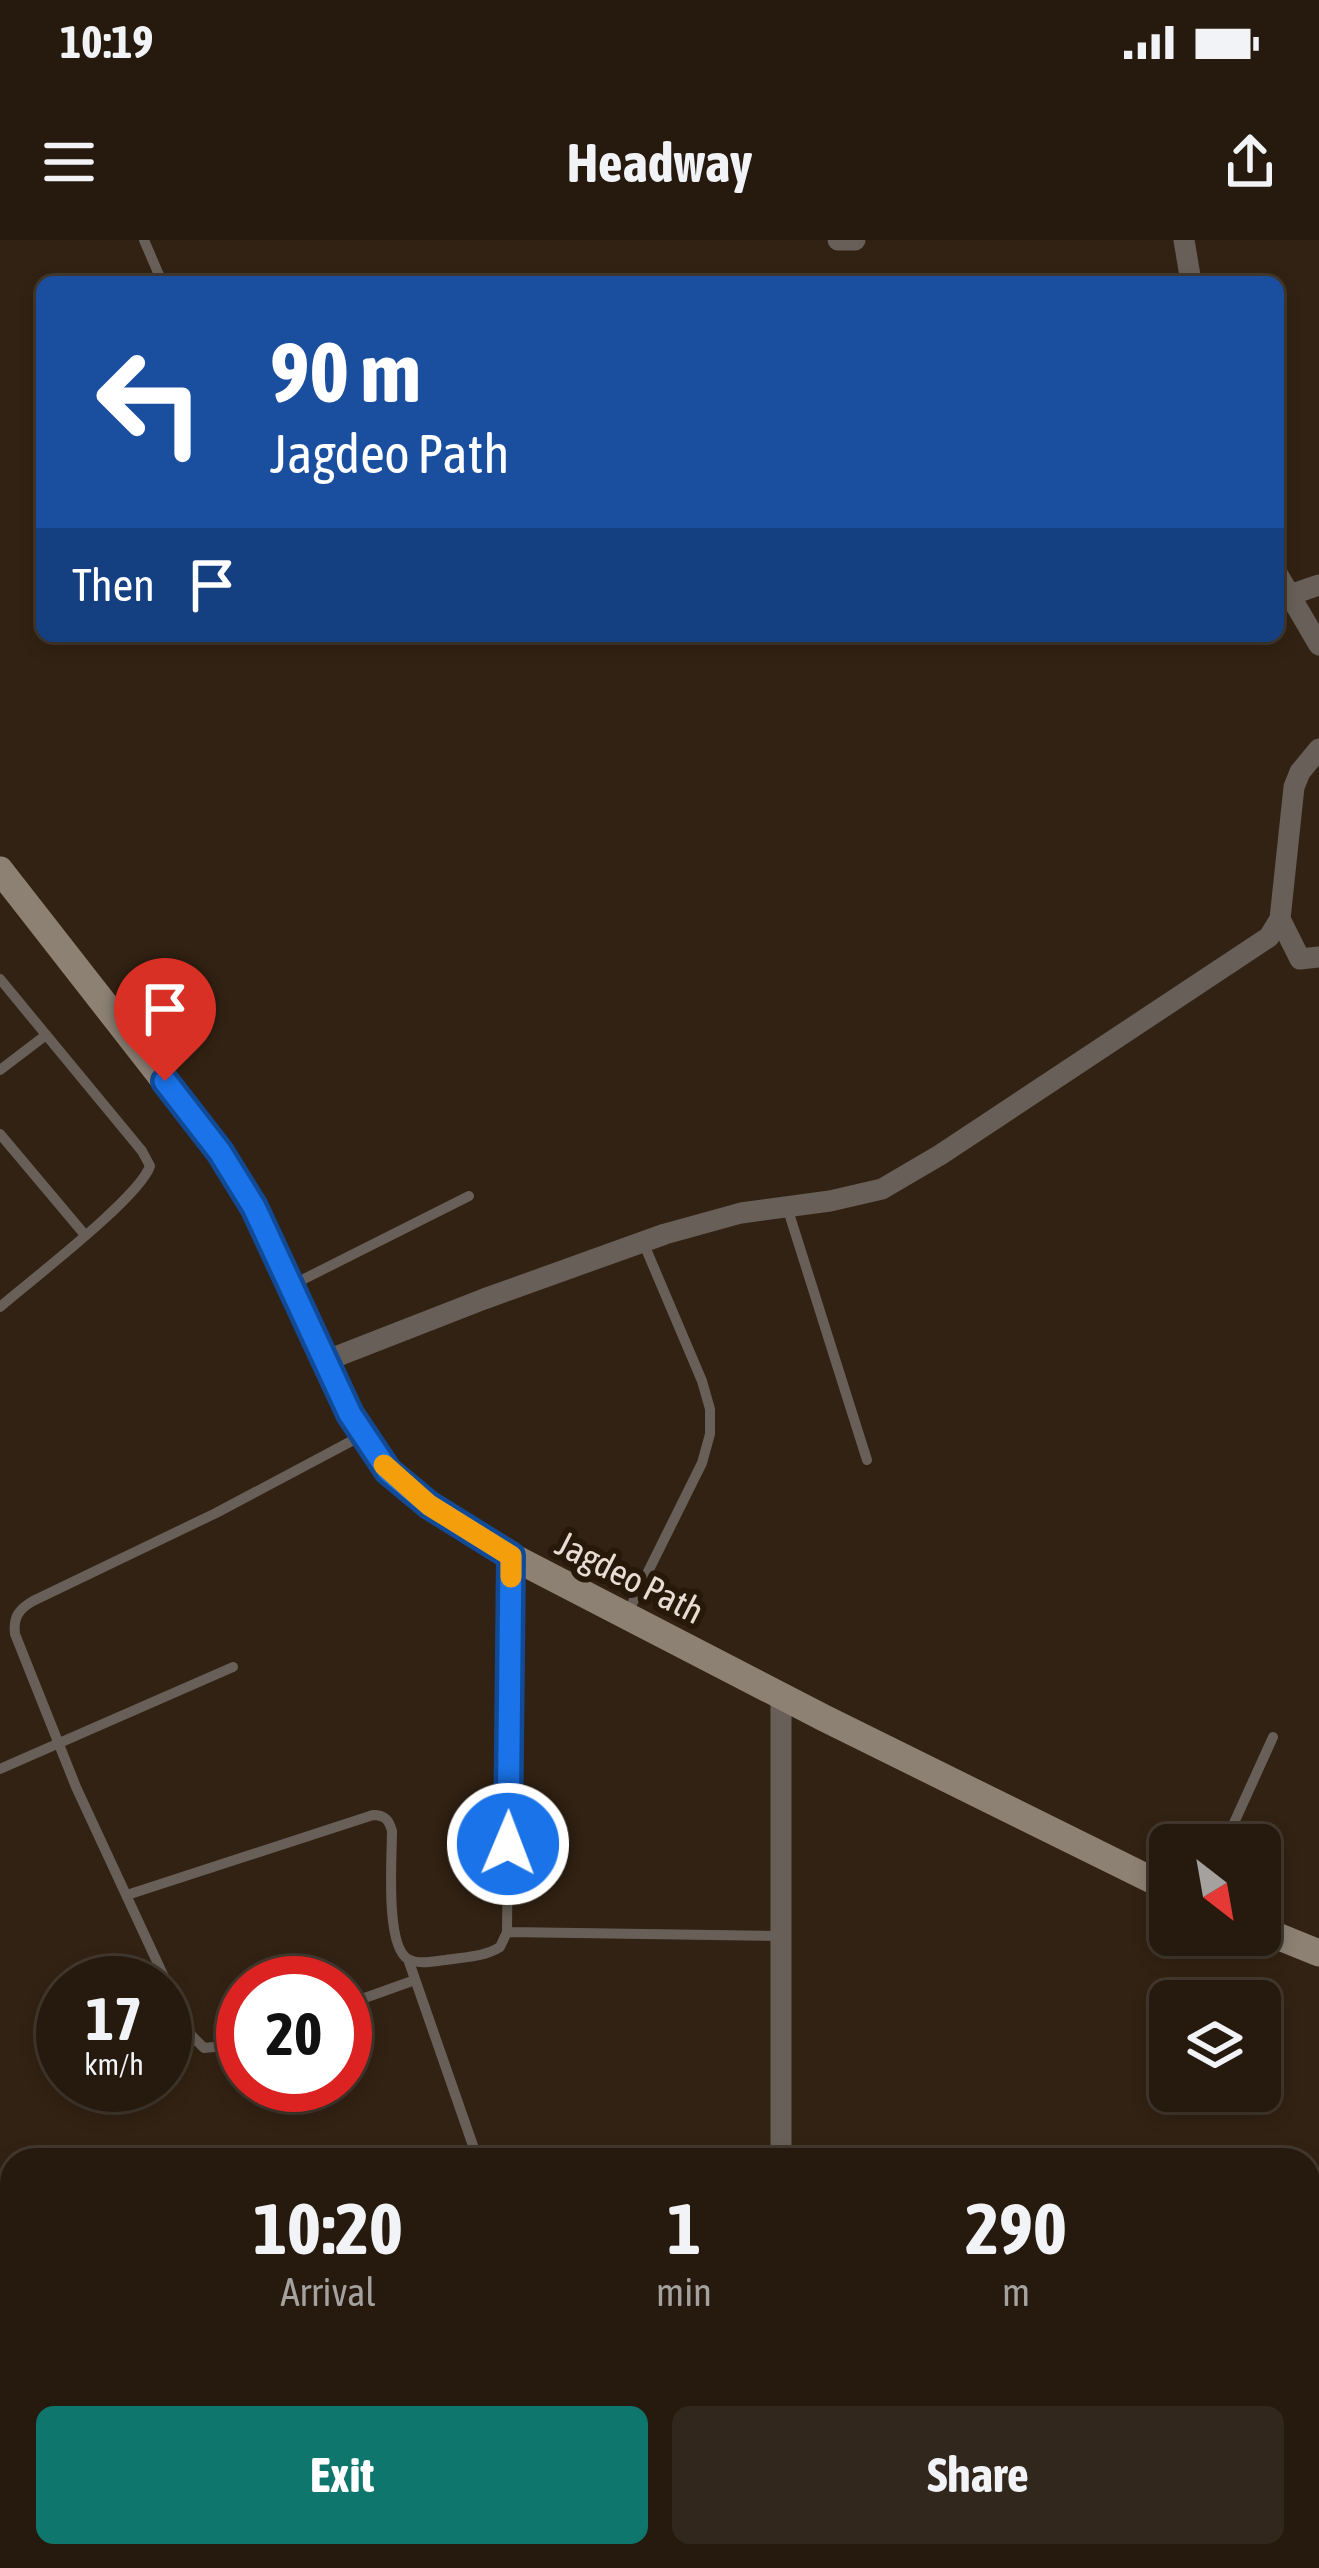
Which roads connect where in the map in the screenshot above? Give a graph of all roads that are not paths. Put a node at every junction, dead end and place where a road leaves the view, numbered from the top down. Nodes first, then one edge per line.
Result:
1 (144, 240) edge
2 (838, 240) edge
3 (854, 240) edge
4 (1184, 240) edge
5 (159, 276) edge
6 (1190, 276) edge
7 (1284, 585) edge
8 (1319, 585) edge
9 (1290, 595) junction
10 (1319, 645) edge
11 (1319, 749) edge
12 (0, 870) edge
13 (1280, 919) junction
14 (1319, 957) edge
15 (0, 979) edge
16 (46, 1035) junction
17 (0, 1070) edge
18 (0, 1134) edge
19 (469, 1196) dead end
20 (787, 1207) junction
21 (85, 1235) junction
22 (643, 1242) junction
23 (290, 1286) junction
24 (0, 1307) edge
25 (325, 1361) junction
26 (364, 1435) junction
27 (866, 1460) dead end
28 (511, 1556) junction
29 (626, 1616) junction
30 (233, 1667) dead end
31 (781, 1696) junction
32 (1273, 1737) dead end
33 (58, 1742) junction
34 (0, 1769) edge
35 (1234, 1824) edge
36 (1149, 1879) edge
37 (127, 1895) junction
38 (507, 1932) junction
39 (781, 1936) junction
40 (1281, 1938) edge
41 (1319, 1954) edge
42 (409, 1959) junction
43 (416, 1980) junction
44 (372, 1995) edge
45 (216, 2048) edge
46 (474, 2148) edge
47 (781, 2148) edge

1 - 5 lane
2 - 3 street
4 - 6 street
7 - 9 street
8 - 9 street
9 - 10 street
11 - 13 street
12 - 23 main road, Jagdeo Path
13 - 14 street
13 - 20 street
15 - 16 lane
16 - 17 lane
16 - 21 lane
18 - 21 lane
19 - 23 lane
20 - 22 street
20 - 27 lane
21 - 24 lane
22 - 25 street
22 - 29 lane
23 - 25 main road, Jagdeo Path
25 - 26 main road, Jagdeo Path
26 - 28 main road, Jagdeo Path
26 - 33 lane
28 - 29 main road, Jagdeo Path
28 - 38 lane
29 - 31 main road, Jagdeo Path
30 - 33 lane
31 - 36 main road, Jagdeo Path
31 - 39 street
32 - 35 lane
33 - 34 lane
33 - 37 lane
37 - 42 lane
37 - 45 lane
38 - 39 lane
38 - 42 lane
39 - 47 street
40 - 41 main road
42 - 43 lane
43 - 44 lane
43 - 46 lane

